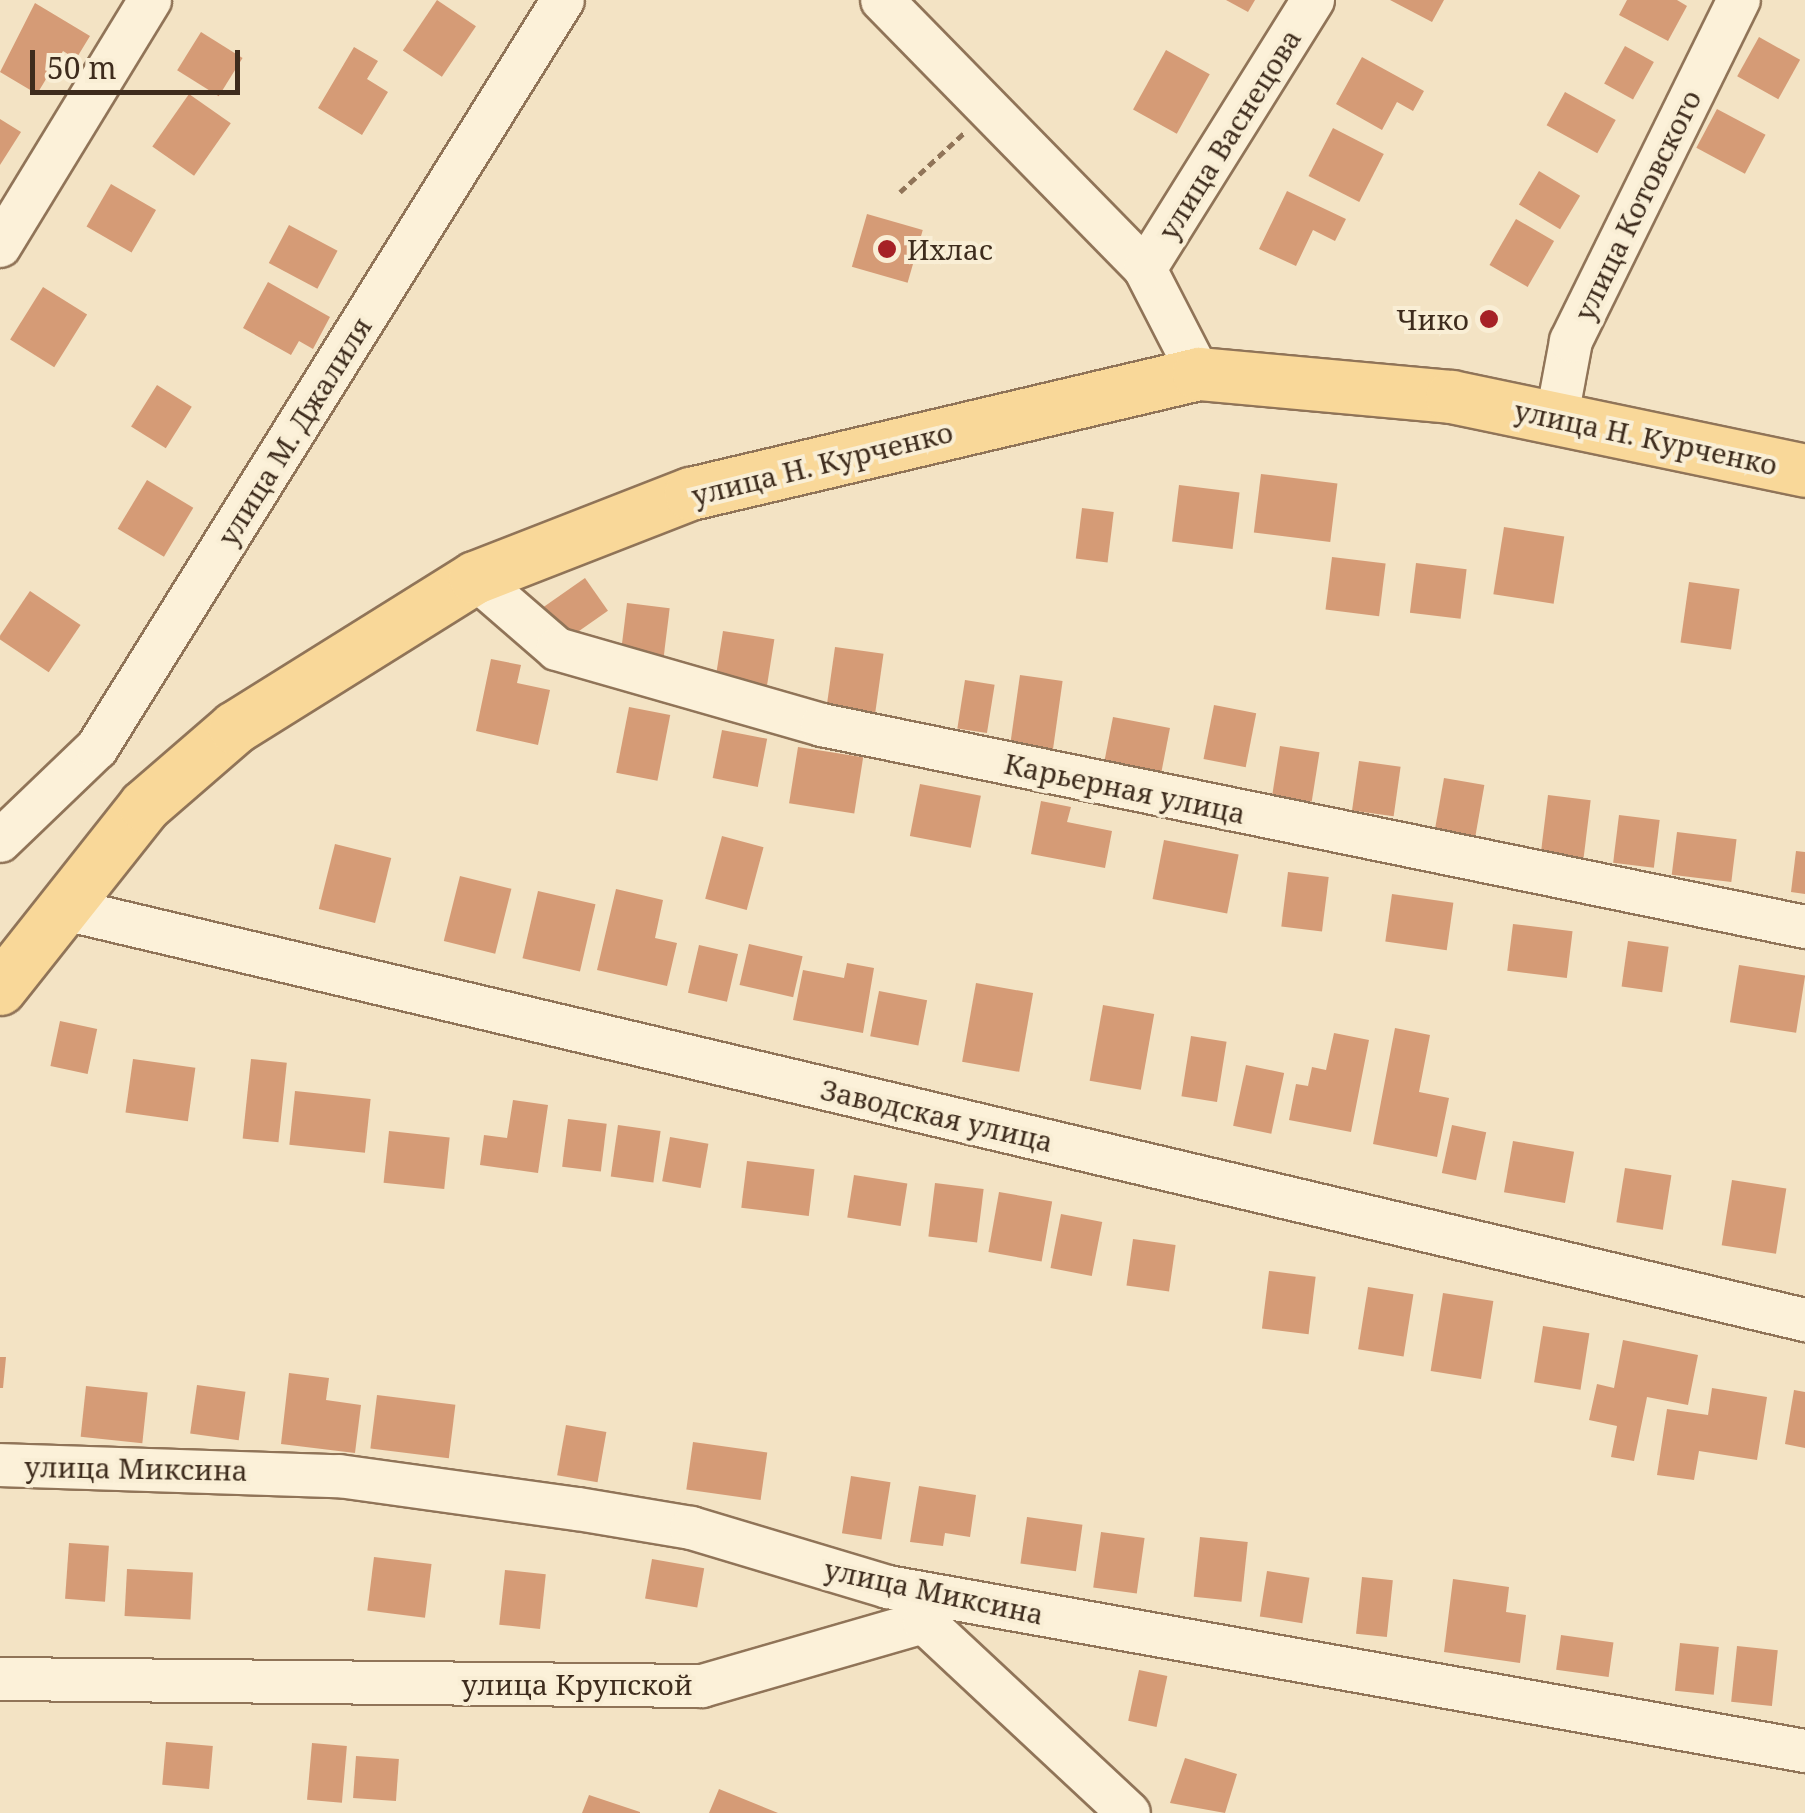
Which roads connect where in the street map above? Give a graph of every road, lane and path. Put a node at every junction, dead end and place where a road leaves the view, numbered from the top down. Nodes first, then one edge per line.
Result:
1 (150, 0) edge
2 (563, 0) edge
3 (1312, 0) edge
4 (1739, 0) edge
5 (903, 8) edge
6 (991, 112) junction
7 (900, 192) dead end
8 (0, 246) edge
9 (1145, 268) junction
10 (1199, 374) junction
11 (1556, 416) junction
12 (1805, 471) edge
13 (476, 578) junction
14 (0, 842) edge
15 (69, 910) junction
16 (1805, 927) edge
17 (6, 965) edge
18 (1805, 1320) edge
19 (0, 1465) edge
20 (1007, 1608) junction
21 (924, 1622) junction
22 (0, 1678) edge
23 (1805, 1751) edge
24 (1128, 1813) edge

1 - 8 street
2 - 14 street, улица М. Джалиля
3 - 9 street, улица Васнецова
4 - 11 street, улица Котовского
5 - 6 street
6 - 7 path
6 - 9 street
9 - 10 street
10 - 11 main road, улица Н. Курченко
10 - 13 main road, улица Н. Курченко
11 - 12 main road, улица Н. Курченко
13 - 15 main road, улица Н. Курченко
13 - 16 street, Карьерная улица
15 - 17 main road, улица Н. Курченко
15 - 18 street, Заводская улица
19 - 20 street, улица Миксина
20 - 21 street, улица Крупской
20 - 23 street, улица Миксина
21 - 22 street, улица Крупской
21 - 24 street

